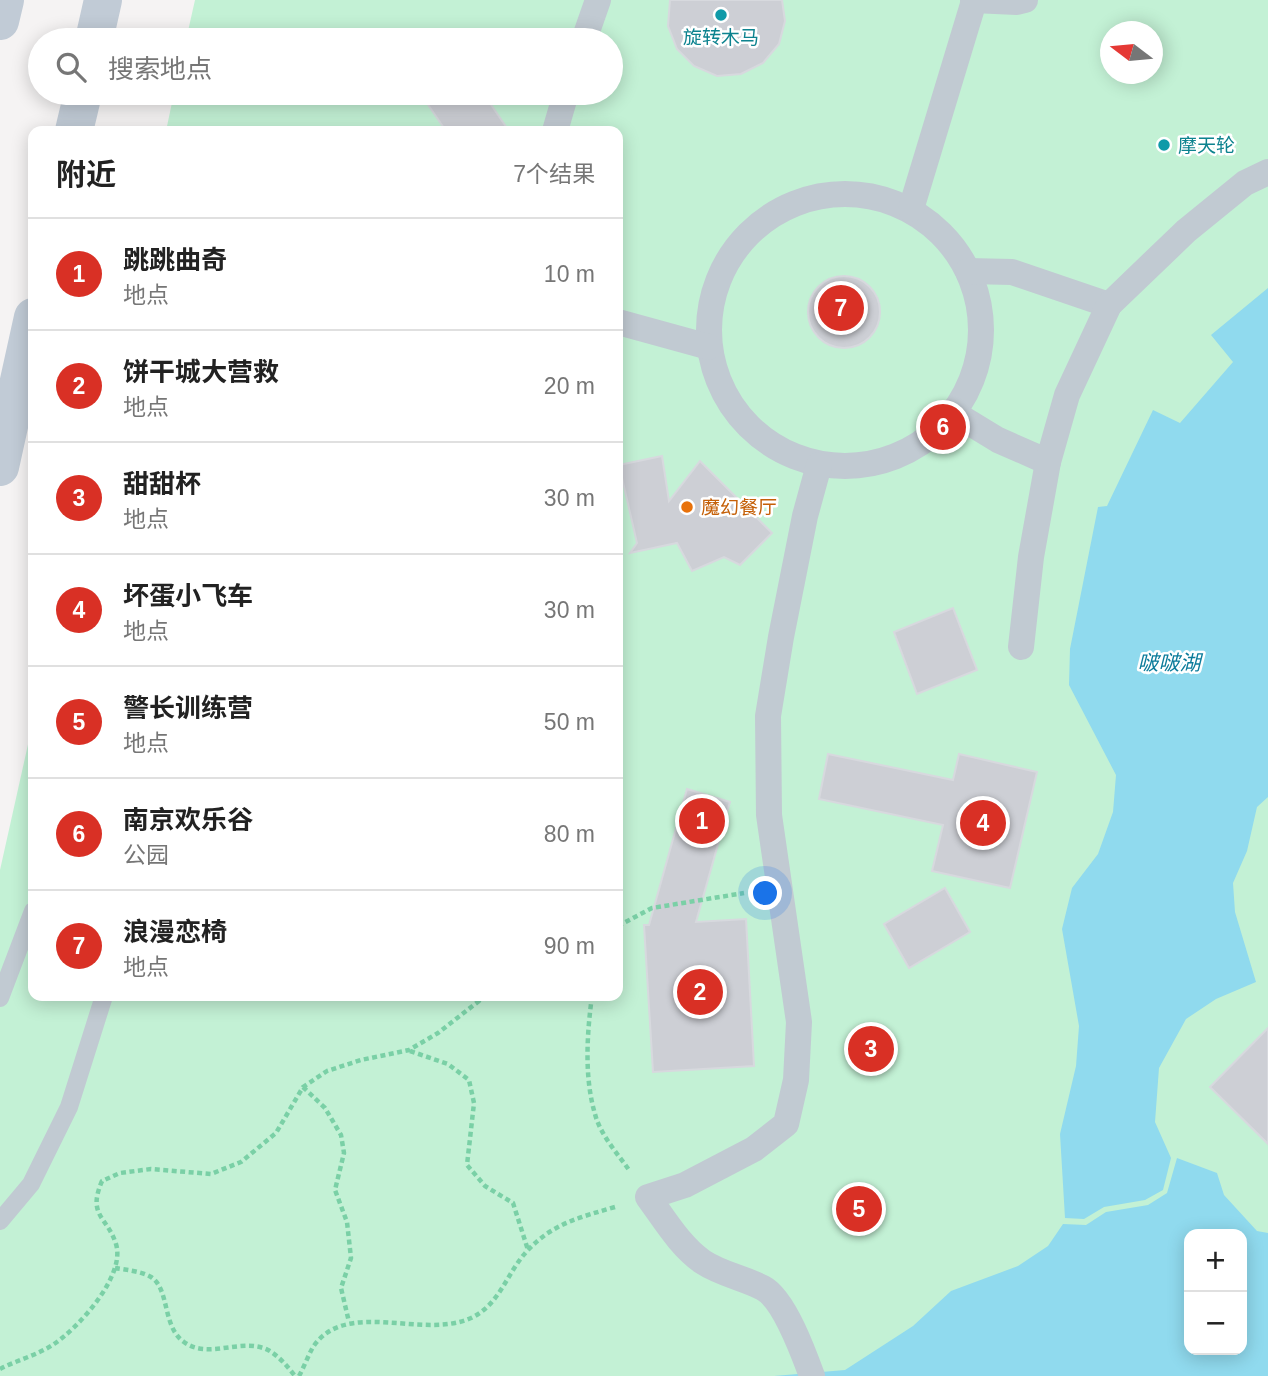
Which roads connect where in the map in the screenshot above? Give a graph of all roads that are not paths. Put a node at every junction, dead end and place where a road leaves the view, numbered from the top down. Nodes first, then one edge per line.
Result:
1 (5, 0) edge
2 (103, 0) edge
3 (598, 0) edge
4 (974, 0) edge
5 (1025, 0) edge
6 (0, 21) edge
7 (97, 28) edge
8 (588, 28) edge
9 (80, 105) edge
10 (563, 105) edge
11 (75, 126) edge
12 (556, 126) edge
13 (1268, 172) edge
14 (911, 209) junction
15 (968, 271) junction
16 (1109, 305) junction
17 (623, 323) edge
18 (28, 340) edge
19 (709, 347) junction
20 (952, 412) junction
21 (1048, 462) junction
22 (819, 465) junction
23 (0, 467) edge
24 (1021, 647) dead end
25 (28, 924) edge
26 (0, 998) edge
27 (102, 1001) edge
28 (0, 1221) edge
29 (812, 1376) edge

1 - 6 main road
2 - 7 main road
3 - 8 street
4 - 5 street
4 - 14 street
9 - 11 main road
10 - 12 street
13 - 16 street
14 - 15 street
14 - 19 street
15 - 16 street
15 - 20 street
16 - 21 street
17 - 19 street
18 - 23 main road
19 - 22 street
20 - 21 street
20 - 22 street
21 - 24 street
22 - 29 street
25 - 26 lane
27 - 28 lane

